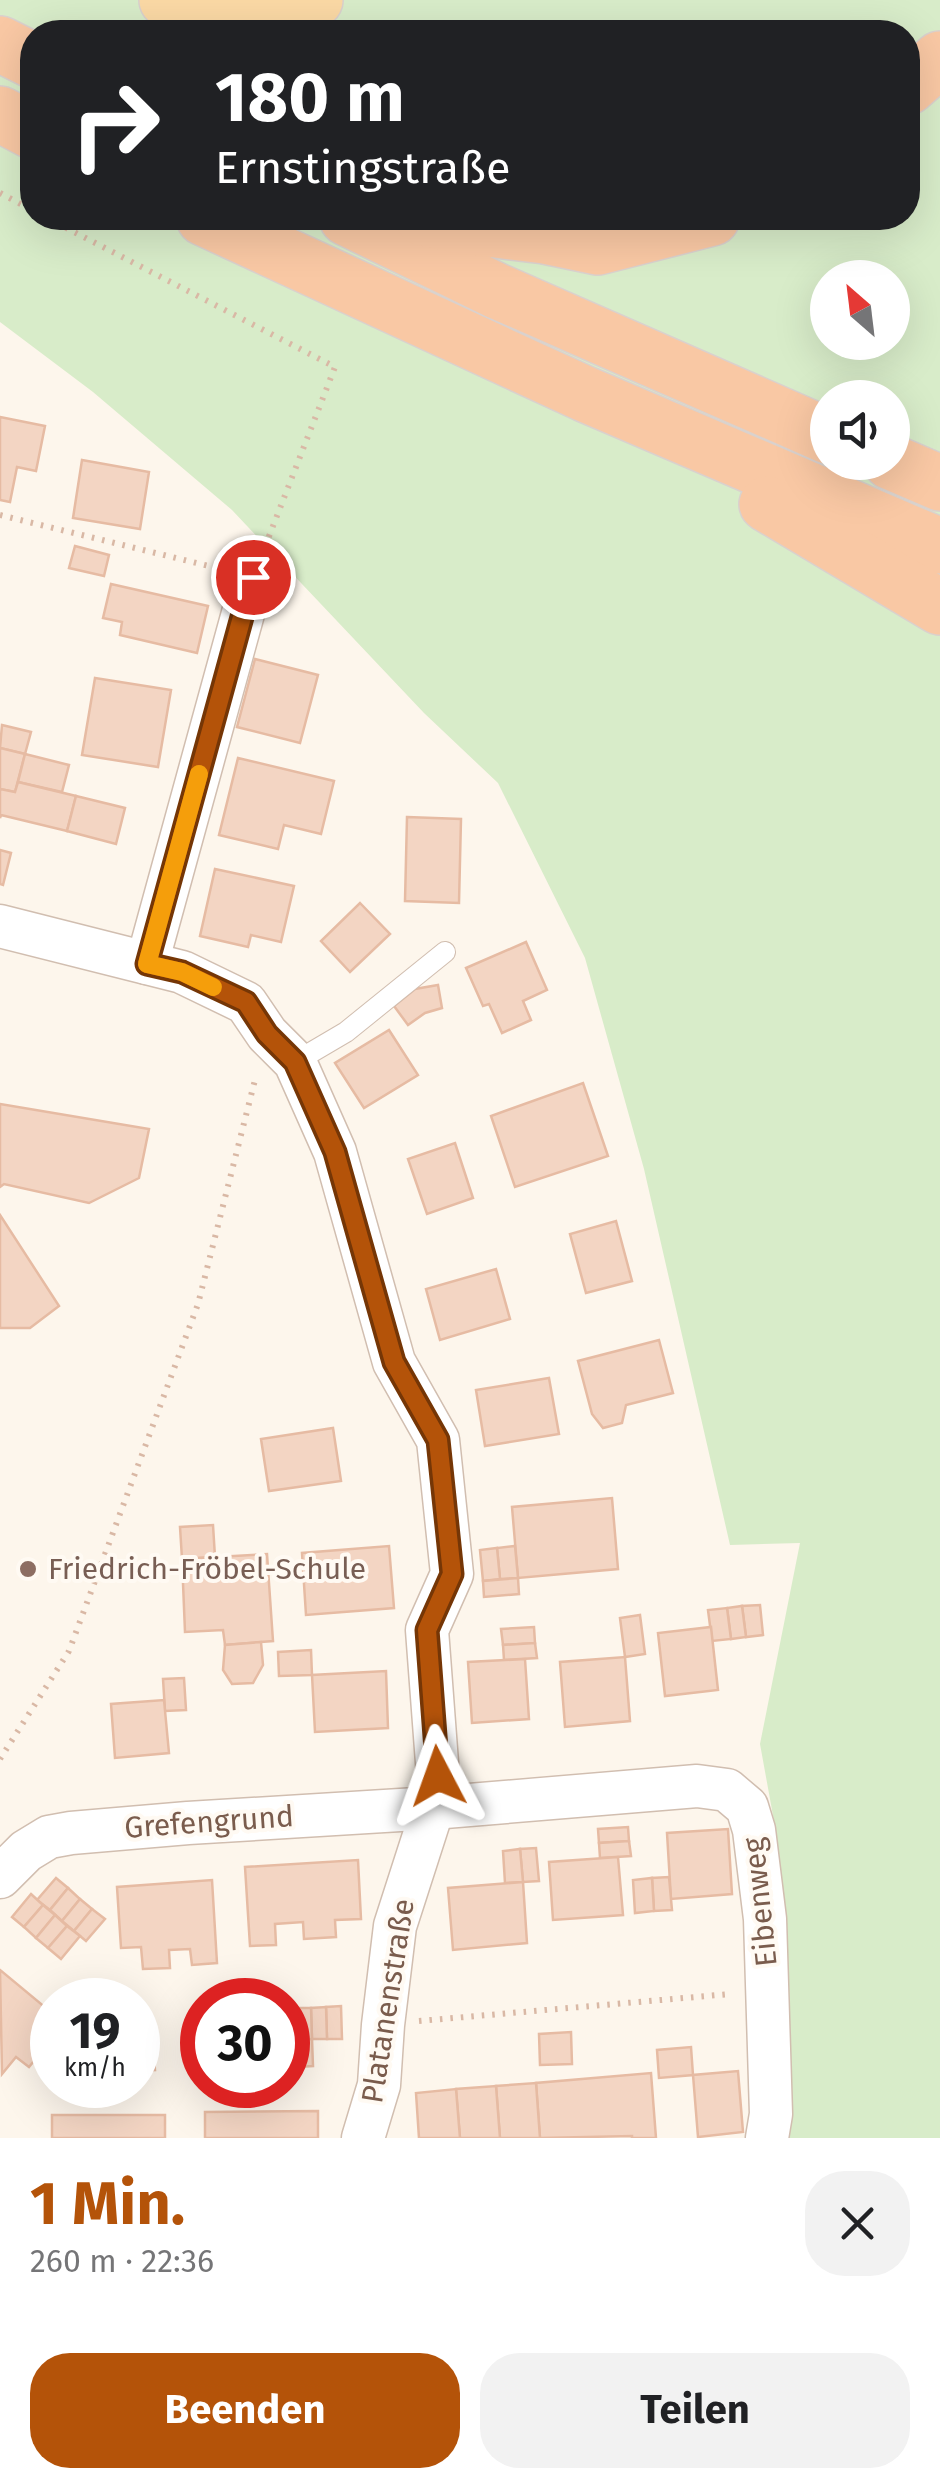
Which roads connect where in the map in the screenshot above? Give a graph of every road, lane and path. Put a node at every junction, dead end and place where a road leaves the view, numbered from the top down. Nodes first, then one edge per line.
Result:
1 (167, 0) edge
2 (315, 0) edge
3 (940, 59) edge
4 (920, 76) edge
5 (71, 230) edge
6 (230, 230) edge
7 (371, 230) edge
8 (496, 230) edge
9 (665, 230) edge
10 (585, 394) junction
11 (810, 428) edge
12 (910, 470) edge
13 (940, 483) edge
14 (0, 515) edge
15 (940, 546) edge
16 (253, 577) junction
17 (940, 607) edge
18 (0, 926) edge
19 (445, 952) dead end
20 (147, 964) junction
21 (281, 1048) junction
22 (0, 1759) edge
23 (433, 1808) junction
24 (0, 1877) edge
25 (768, 1990) junction
26 (383, 2024) junction
27 (363, 2138) edge
28 (767, 2138) edge

1 - 2 main road
3 - 4 highway
5 - 16 path
6 - 10 highway
7 - 11 highway
8 - 9 highway
10 - 15 highway
10 - 17 highway
12 - 13 highway
14 - 16 path
16 - 20 street
18 - 20 street, Platanenstraße
19 - 21 lane
20 - 21 street, Platanenstraße
21 - 22 path
21 - 23 street, Platanenstraße
23 - 24 street, Grefengrund
23 - 25 street, Eibenweg
23 - 26 street, Platanenstraße
25 - 26 path
25 - 28 street, Eibenweg
26 - 27 street, Platanenstraße

